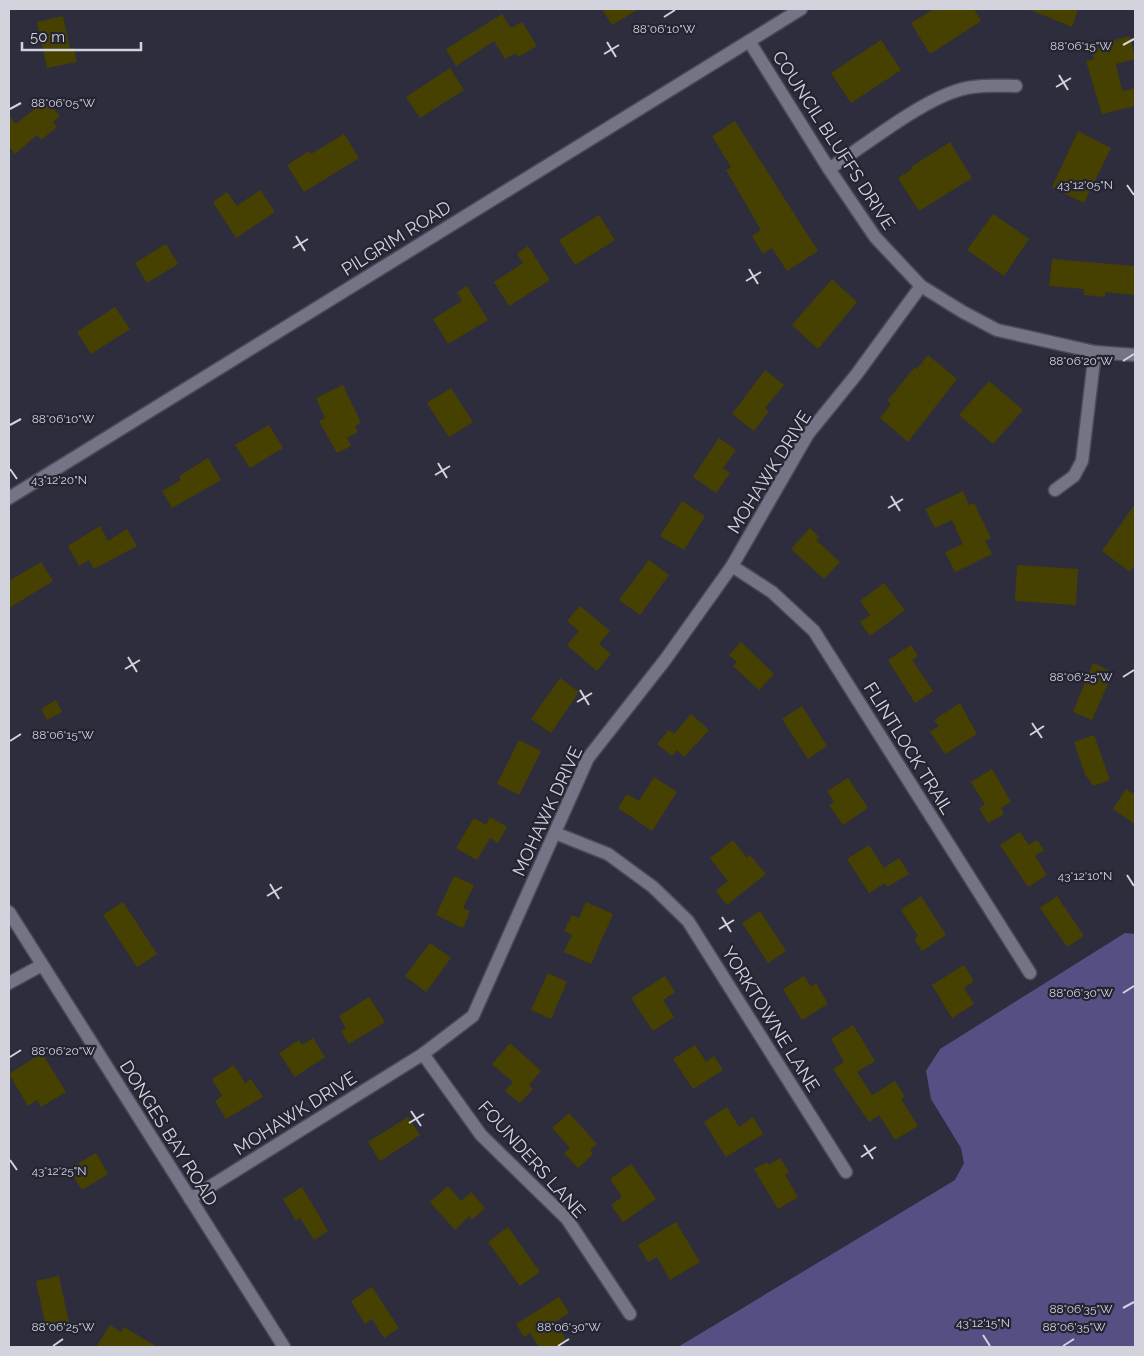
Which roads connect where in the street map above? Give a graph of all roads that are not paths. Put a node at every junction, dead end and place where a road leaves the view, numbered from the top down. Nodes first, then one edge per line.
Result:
1 (801, 9) edge
2 (749, 41) junction
3 (1016, 86) dead end
4 (829, 170) junction
5 (921, 286) junction
6 (1095, 352) junction
7 (1135, 356) edge
8 (1055, 490) dead end
9 (9, 498) edge
10 (732, 566) junction
11 (555, 832) junction
12 (9, 912) edge
13 (42, 965) junction
14 (1030, 973) dead end
15 (9, 983) edge
16 (423, 1054) junction
17 (846, 1172) dead end
18 (190, 1199) junction
19 (630, 1314) dead end
20 (284, 1347) edge

1 - 2 street, PILGRIM ROAD
2 - 4 street, COUNCIL BLUFFS DRIVE
2 - 9 street, PILGRIM ROAD
3 - 4 street
4 - 5 street, COUNCIL BLUFFS DRIVE
5 - 6 street, COUNCIL BLUFFS DRIVE
5 - 10 street, MOHAWK DRIVE
6 - 7 street, COUNCIL BLUFFS DRIVE
6 - 8 street
10 - 11 street, MOHAWK DRIVE
10 - 14 street, FLINTLOCK TRAIL
11 - 16 street, MOHAWK DRIVE
11 - 17 street, YORKTOWNE LANE
12 - 13 street, DONGES BAY ROAD
13 - 15 street
13 - 18 street, DONGES BAY ROAD
16 - 18 street, MOHAWK DRIVE
16 - 19 street, FOUNDERS LANE
18 - 20 street, DONGES BAY ROAD

